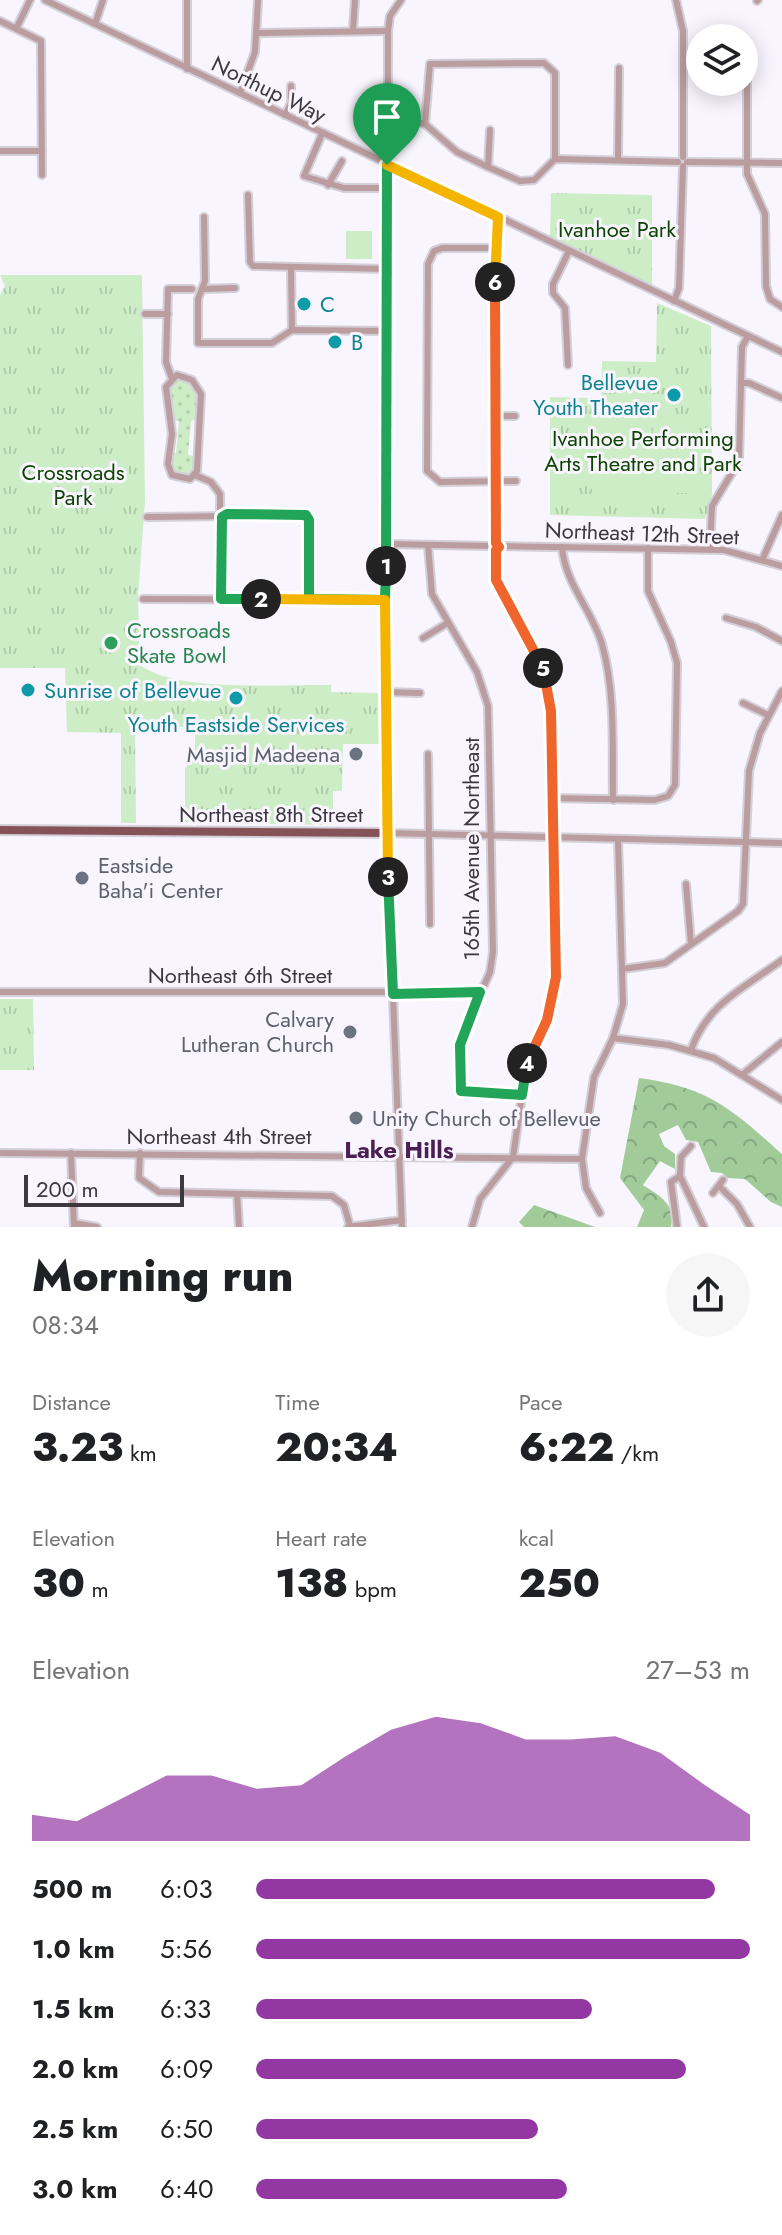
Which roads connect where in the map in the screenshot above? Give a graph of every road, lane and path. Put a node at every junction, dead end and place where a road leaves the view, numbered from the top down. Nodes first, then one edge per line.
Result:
1 (30, 0) edge
2 (45, 0) edge
3 (103, 0) edge
4 (187, 0) edge
5 (258, 0) edge
6 (355, 0) edge
7 (401, 0) edge
8 (676, 0) edge
9 (0, 21) edge
10 (95, 24) junction
11 (17, 27) junction
12 (353, 30) junction
13 (388, 31) junction
14 (258, 33) junction
15 (619, 68) dead end
16 (187, 69) junction
17 (291, 86) dead end
18 (240, 93) junction
19 (747, 96) edge
20 (387, 114) junction
21 (285, 115) junction
22 (425, 124) junction
23 (490, 130) dead end
24 (322, 134) junction
25 (0, 151) edge
26 (42, 151) junction
27 (555, 159) junction
28 (618, 160) junction
29 (342, 161) dead end
30 (683, 162) junction
31 (747, 163) junction
32 (782, 163) edge
33 (387, 165) junction
34 (488, 167) junction
35 (42, 175) dead end
36 (328, 185) junction
37 (388, 188) junction
38 (248, 195) dead end
39 (204, 217) dead end
40 (498, 217) junction
41 (495, 248) junction
42 (569, 251) junction
43 (291, 269) junction
44 (387, 269) junction
45 (235, 288) dead end
46 (192, 289) dead end
47 (203, 289) junction
48 (674, 301) junction
49 (782, 307) edge
50 (145, 314) dead end
51 (168, 314) junction
52 (292, 330) junction
53 (387, 331) junction
54 (748, 336) junction
55 (782, 352) edge
56 (568, 365) dead end
57 (174, 377) junction
58 (742, 383) junction
59 (782, 398) edge
60 (495, 416) junction
61 (515, 416) dead end
62 (195, 475) junction
63 (516, 481) dead end
64 (497, 484) junction
65 (782, 515) edge
66 (147, 517) dead end
67 (222, 517) junction
68 (386, 544) junction
69 (428, 545) junction
70 (496, 546) junction
71 (562, 547) junction
72 (648, 548) junction
73 (710, 549) junction
74 (763, 558) junction
75 (782, 566) edge
76 (143, 599) dead end
77 (221, 599) junction
78 (309, 599) junction
79 (385, 600) junction
80 (726, 618) dead end
81 (446, 624) junction
82 (423, 638) dead end
83 (782, 641) edge
84 (782, 691) edge
85 (386, 692) junction
86 (420, 693) dead end
87 (743, 703) dead end
88 (768, 715) junction
89 (428, 754) dead end
90 (550, 798) junction
91 (613, 800) junction
92 (0, 830) edge
93 (387, 833) junction
94 (427, 834) junction
95 (488, 836) junction
96 (551, 837) junction
97 (618, 839) junction
98 (746, 842) junction
99 (782, 843) edge
100 (686, 884) dead end
101 (430, 924) dead end
102 (691, 944) junction
103 (782, 960) edge
104 (623, 969) junction
105 (0, 992) edge
106 (480, 992) junction
107 (393, 994) junction
108 (613, 1038) junction
109 (782, 1042) edge
110 (691, 1050) junction
111 (743, 1074) junction
112 (522, 1095) junction
113 (782, 1100) edge
114 (691, 1146) dead end
115 (0, 1153) edge
116 (71, 1153) junction
117 (140, 1153) junction
118 (399, 1154) junction
119 (513, 1157) junction
120 (582, 1159) junction
121 (680, 1176) junction
122 (713, 1193) dead end
123 (237, 1194) junction
124 (600, 1213) dead end
125 (402, 1224) edge
126 (74, 1225) edge
127 (97, 1227) edge
128 (239, 1227) edge
129 (349, 1227) edge
130 (472, 1227) edge
131 (677, 1227) edge
132 (704, 1227) edge
133 (750, 1227) edge

1 - 11 street
2 - 10 street, Northup Way
3 - 10 street
4 - 16 street
5 - 14 street
6 - 12 street
7 - 13 street
8 - 30 street
9 - 11 street
10 - 16 street, Northup Way
11 - 26 street
12 - 13 street
12 - 14 street
13 - 20 street
14 - 18 street
15 - 28 street
16 - 18 street, Northup Way
17 - 21 street
18 - 21 street, Northup Way
19 - 31 street
20 - 22 street
20 - 33 street
21 - 24 street, Northup Way
22 - 27 street
22 - 34 street
23 - 34 street
24 - 33 street, Northup Way
24 - 36 street
25 - 26 street
26 - 35 street
27 - 28 street
27 - 34 street
28 - 30 street
29 - 36 street
30 - 31 street
30 - 48 street
31 - 32 street
31 - 49 street
33 - 37 street
33 - 40 street, Northup Way
36 - 37 street
37 - 44 street
38 - 43 street
39 - 47 street
40 - 41 street
40 - 42 street, Northup Way
41 - 60 street
41 - 64 street
42 - 48 street, Northup Way
42 - 56 street
43 - 44 street
43 - 52 street
44 - 53 street
45 - 47 street
46 - 51 street
47 - 52 street
48 - 54 street, Northup Way
50 - 51 street
51 - 57 street
52 - 53 street
53 - 68 street
54 - 55 street, Northup Way
54 - 58 street
57 - 62 street
57 - 62 street
58 - 59 street
58 - 73 street
60 - 61 street
60 - 64 street
62 - 67 street
63 - 64 street
64 - 70 street
65 - 74 street
66 - 67 street
67 - 77 street
67 - 78 street
68 - 69 street, Northeast 12th Street
68 - 79 street
69 - 70 street, Northeast 12th Street
69 - 81 street
70 - 71 street, Northeast 12th Street
70 - 90 street
71 - 72 street, Northeast 12th Street
71 - 91 street
72 - 73 street, Northeast 12th Street
72 - 91 street
73 - 74 street, Northeast 12th Street
74 - 75 street, Northeast 12th Street
76 - 77 street
77 - 78 street
78 - 79 street
79 - 85 street
80 - 83 street
81 - 82 street
81 - 95 street, 165th Avenue Northeast
84 - 88 street
85 - 86 street
85 - 93 street
87 - 88 street
88 - 98 street
89 - 94 street
90 - 91 street
90 - 96 street
92 - 93 main road, Northeast 8th Street
93 - 94 street, Northeast 8th Street
93 - 107 street
94 - 95 street, Northeast 8th Street
94 - 101 street
95 - 96 street, Northeast 8th Street
95 - 106 street, 165th Avenue Northeast
96 - 97 street, Northeast 8th Street
96 - 112 street
97 - 98 street, Northeast 8th Street
97 - 104 street
98 - 99 street, Northeast 8th Street
98 - 102 street
100 - 102 street
102 - 104 street
103 - 110 street
104 - 108 street
105 - 107 street, Northeast 6th Street
106 - 107 street, Northeast 6th Street
106 - 112 street, 165th Avenue Northeast
107 - 118 street
108 - 110 street
108 - 120 street
109 - 111 street
110 - 111 street
111 - 113 street
112 - 119 street
114 - 121 street
115 - 116 street, Northeast 4th Street
116 - 117 street, Northeast 4th Street
116 - 126 street
117 - 118 street, Northeast 4th Street
117 - 123 street
118 - 119 street, Northeast 4th Street
118 - 125 street
119 - 120 street, Northeast 4th Street
119 - 130 street
120 - 124 street
121 - 131 street
121 - 132 street
122 - 133 street
123 - 128 street
123 - 129 street
125 - 129 street
126 - 127 street

